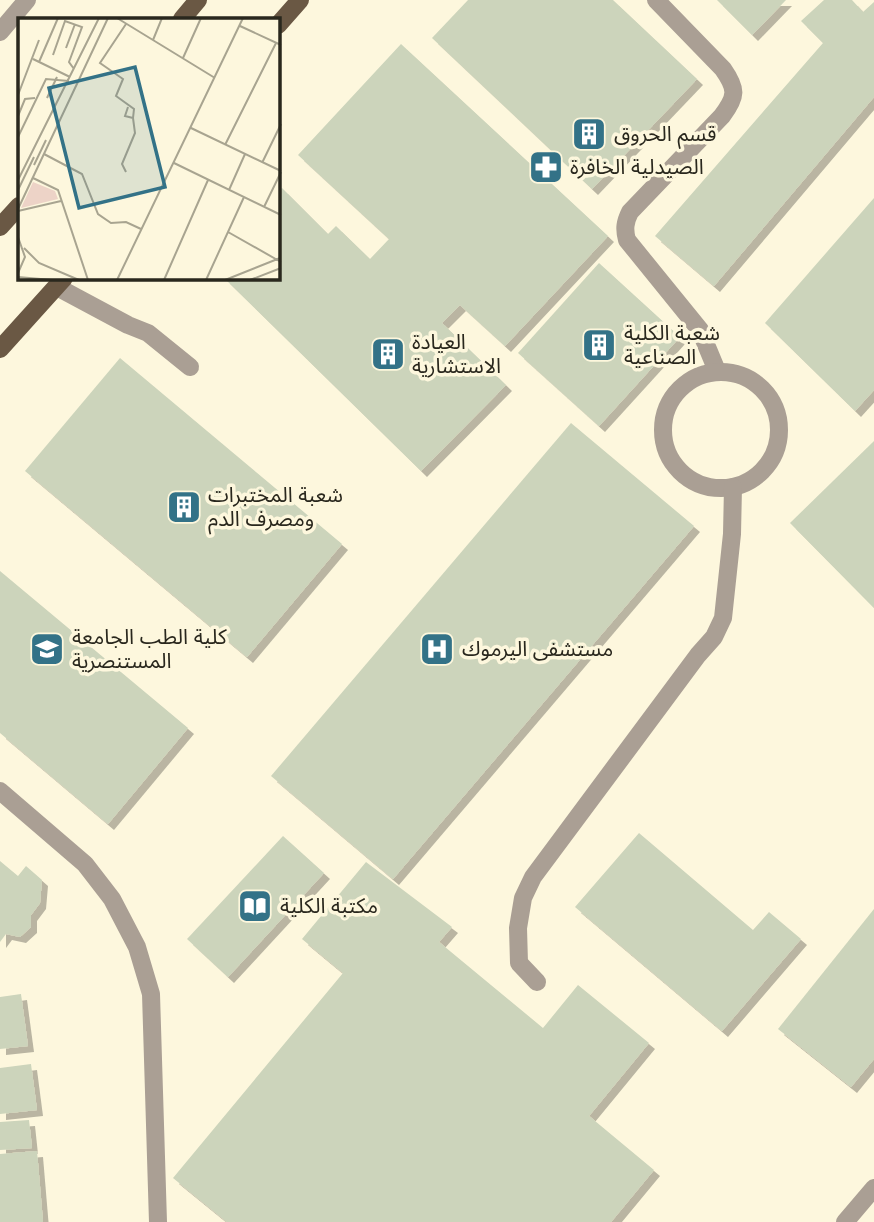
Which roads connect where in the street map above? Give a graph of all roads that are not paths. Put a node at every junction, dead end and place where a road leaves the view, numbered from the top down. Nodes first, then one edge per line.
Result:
1 (27, 0) edge
2 (198, 0) edge
3 (300, 0) edge
4 (656, 0) edge
5 (183, 18) edge
6 (280, 23) edge
7 (0, 32) edge
8 (18, 207) edge
9 (0, 227) edge
10 (60, 283) edge
11 (0, 349) edge
12 (190, 367) dead end
13 (717, 371) junction
14 (733, 487) junction
15 (0, 791) edge
16 (537, 982) dead end
17 (874, 1188) edge
18 (158, 1222) edge
19 (845, 1222) edge

1 - 7 street
2 - 5 main road
3 - 6 main road
4 - 13 street
8 - 9 main road
10 - 11 main road
10 - 12 street
13 - 14 street
13 - 14 street
14 - 16 street
15 - 18 street
17 - 19 street

